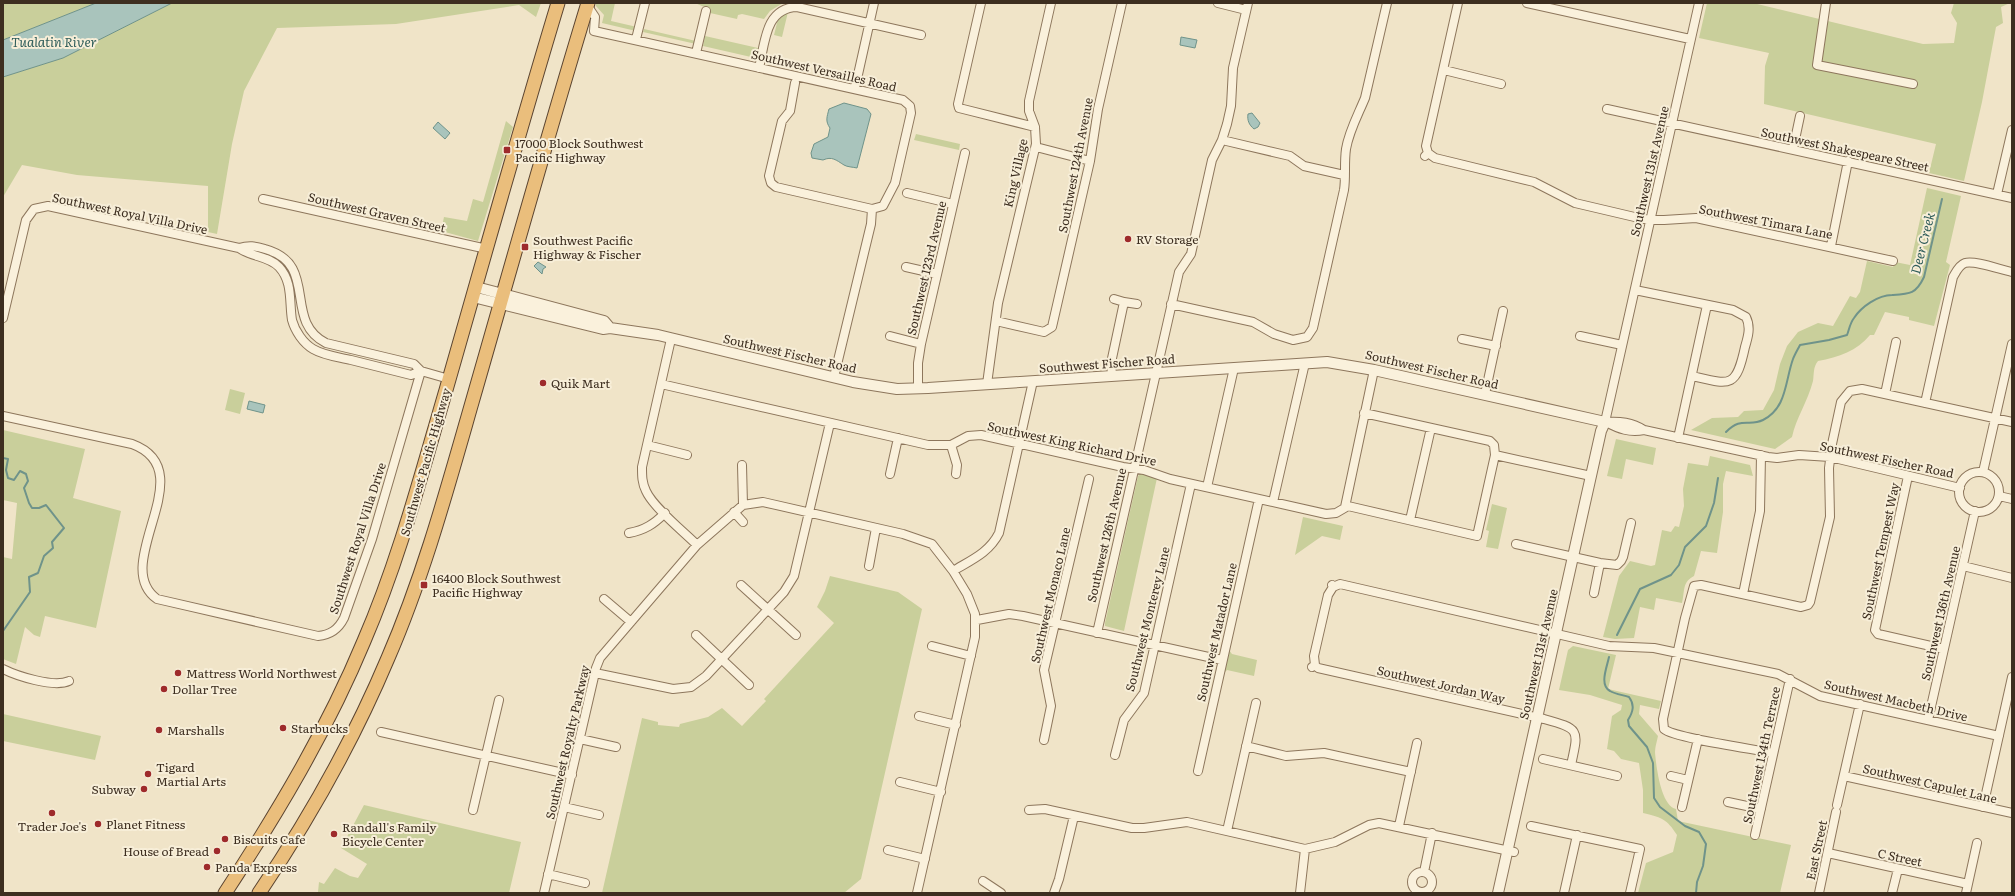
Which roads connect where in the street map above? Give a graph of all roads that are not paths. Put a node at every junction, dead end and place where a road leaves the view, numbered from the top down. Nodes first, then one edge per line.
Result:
1 (558, 3) edge
2 (644, 3) edge
3 (874, 3) edge
4 (981, 3) edge
5 (1051, 3) edge
6 (1122, 3) edge
7 (1218, 3) edge
8 (1387, 3) edge
9 (1458, 3) edge
10 (1527, 3) edge
11 (1700, 3) edge
12 (1826, 3) edge
13 (587, 4) edge
14 (1247, 6) edge
15 (706, 11) dead end
16 (869, 23) junction
17 (921, 35) dead end
18 (636, 39) junction
19 (1690, 39) junction
20 (696, 53) junction
21 (759, 68) junction
22 (1444, 70) junction
23 (795, 83) dead end
24 (1501, 84) dead end
25 (1913, 84) dead end
26 (855, 88) junction
27 (1607, 109) dead end
28 (1800, 116) dead end
29 (1673, 124) junction
30 (1035, 127) junction
31 (2012, 130) edge
32 (1222, 140) junction
33 (1036, 148) junction
34 (1793, 149) junction
35 (965, 153) dead end
36 (1090, 161) junction
37 (1848, 161) junction
38 (1344, 175) junction
39 (907, 193) dead end
40 (1998, 194) junction
41 (2012, 198) edge
42 (263, 199) dead end
43 (953, 204) junction
44 (872, 209) junction
45 (1652, 219) junction
46 (1831, 246) junction
47 (487, 249) junction
48 (1894, 261) dead end
49 (906, 267) dead end
50 (2012, 272) edge
51 (937, 274) junction
52 (1635, 290) junction
53 (475, 292) junction
54 (502, 299) junction
55 (1114, 299) dead end
56 (1124, 302) junction
57 (1136, 304) dead end
58 (1171, 304) junction
59 (1707, 305) junction
60 (1503, 311) dead end
61 (3, 318) edge
62 (996, 321) junction
63 (890, 336) dead end
64 (1580, 336) dead end
65 (1462, 338) dead end
66 (672, 339) junction
67 (1896, 342) dead end
68 (920, 344) junction
69 (1622, 345) junction
70 (1496, 346) junction
71 (2012, 347) edge
72 (1305, 363) junction
73 (1234, 368) junction
74 (1374, 370) junction
75 (421, 371) junction
76 (1156, 373) junction
77 (1112, 375) junction
78 (1692, 376) junction
79 (834, 377) junction
80 (449, 379) junction
81 (1033, 381) junction
82 (661, 384) junction
83 (987, 384) junction
84 (918, 388) junction
85 (1485, 394) junction
86 (1885, 394) junction
87 (1925, 403) junction
88 (1364, 413) junction
89 (3, 416) edge
90 (1995, 419) junction
91 (1605, 422) junction
92 (2012, 422) edge
93 (830, 423) junction
94 (1431, 428) junction
95 (898, 438) junction
96 (1678, 438) junction
97 (1019, 444) junction
98 (647, 445) junction
99 (951, 445) junction
100 (687, 455) dead end
101 (1495, 455) junction
102 (1761, 456) junction
103 (1830, 457) junction
104 (742, 465) dead end
105 (1134, 468) junction
106 (1984, 472) junction
107 (890, 474) dead end
108 (956, 474) dead end
109 (1590, 476) junction
110 (1908, 476) junction
111 (1089, 479) dead end
112 (1191, 484) junction
113 (1207, 487) junction
114 (1960, 488) junction
115 (1999, 496) junction
116 (1259, 499) junction
117 (2012, 499) edge
118 (1273, 502) junction
119 (743, 505) junction
120 (1345, 507) junction
121 (1975, 511) junction
122 (734, 512) junction
123 (665, 513) junction
124 (810, 513) junction
125 (1410, 520) junction
126 (743, 522) dead end
127 (1631, 523) dead end
128 (876, 528) junction
129 (630, 533) dead end
130 (1516, 544) dead end
131 (697, 545) junction
132 (1576, 558) junction
133 (1600, 563) junction
134 (869, 566) dead end
135 (1963, 566) junction
136 (953, 571) junction
137 (2012, 578) edge
138 (741, 585) dead end
139 (1594, 592) dead end
140 (1743, 594) junction
141 (604, 599) dead end
142 (768, 609) junction
143 (977, 620) junction
144 (631, 622) junction
145 (1055, 623) junction
146 (1097, 633) junction
147 (796, 634) dead end
148 (1559, 634) junction
149 (696, 635) dead end
150 (932, 646) dead end
151 (1155, 646) junction
152 (1944, 649) junction
153 (1678, 652) junction
154 (971, 656) junction
155 (721, 659) junction
156 (1222, 660) junction
157 (3, 669) edge
158 (595, 673) junction
159 (2012, 677) edge
160 (1790, 679) junction
161 (69, 681) dead end
162 (749, 685) dead end
163 (499, 700) dead end
164 (1256, 703) dead end
165 (1860, 704) junction
166 (919, 716) dead end
167 (1540, 718) junction
168 (1928, 720) junction
169 (956, 724) junction
170 (381, 732) dead end
171 (1999, 736) junction
172 (580, 739) junction
173 (1698, 739) junction
174 (1044, 740) dead end
175 (1417, 743) dead end
176 (1246, 746) junction
177 (616, 747) dead end
178 (1773, 753) junction
179 (486, 755) junction
180 (1115, 755) dead end
181 (1543, 759) dead end
182 (1571, 765) junction
183 (1198, 771) dead end
184 (1411, 772) junction
185 (572, 775) junction
186 (1617, 776) dead end
187 (1671, 776) dead end
188 (1844, 776) junction
189 (1688, 780) junction
190 (900, 782) dead end
191 (941, 792) junction
192 (1728, 802) dead end
193 (564, 807) junction
194 (1682, 807) dead end
195 (1983, 807) junction
196 (1761, 809) junction
197 (473, 810) dead end
198 (1029, 810) dead end
199 (2012, 813) edge
200 (599, 815) dead end
201 (1074, 816) junction
202 (1399, 826) junction
203 (1531, 826) dead end
204 (1227, 831) junction
205 (1432, 833) junction
206 (1577, 835) junction
207 (1755, 835) dead end
208 (1977, 843) dead end
209 (1305, 849) junction
210 (888, 850) dead end
211 (1511, 851) junction
212 (1828, 853) junction
213 (925, 859) junction
214 (1898, 869) junction
215 (1424, 872) junction
216 (548, 874) junction
217 (982, 881) dead end
218 (585, 883) dead end
219 (1968, 884) junction
220 (1420, 892) edge
221 (225, 893) edge
222 (258, 893) edge
223 (544, 893) edge
224 (917, 893) edge
225 (1001, 893) edge
226 (1054, 893) edge
227 (1300, 893) edge
228 (1498, 893) edge
229 (1505, 893) edge
230 (1564, 893) edge
231 (1630, 893) edge
232 (1819, 893) edge
233 (1892, 893) edge
234 (1966, 893) edge

1 - 47 highway, Southwest Pacific Highway
2 - 18 street
3 - 16 street
4 - 30 street, King Village
5 - 30 street
6 - 36 street, Southwest 124th Avenue
7 - 14 street
8 - 38 street
9 - 22 street
10 - 19 street
11 - 19 street, Southwest 131st Avenue
12 - 25 street
13 - 18 street, Southwest Versailles Road
13 - 54 highway
14 - 32 street, Southwest 126th Avenue
15 - 20 street
16 - 17 street
16 - 21 street
16 - 26 street
18 - 20 street, Southwest Versailles Road
19 - 29 street, Southwest 131st Avenue
20 - 21 street, Southwest Versailles Road
21 - 26 street, Southwest Versailles Road
22 - 24 street
22 - 45 street, Southwest Timara Lane
23 - 44 street
26 - 44 street, Southwest Versailles Road
27 - 29 street, Southwest Shakespeare Street
28 - 34 street
29 - 34 street, Southwest Shakespeare Street
29 - 45 street, Southwest 131st Avenue
30 - 33 street, King Village
31 - 40 street
32 - 38 street
32 - 58 street, Southwest 126th Avenue
33 - 36 street
33 - 62 street, King Village
34 - 37 street, Southwest Shakespeare Street
35 - 43 street, Southwest 123rd Avenue
36 - 62 street, Southwest 124th Avenue
37 - 40 street, Southwest Shakespeare Street
37 - 46 street
38 - 58 street
39 - 43 street
40 - 41 street, Southwest Shakespeare Street
42 - 47 street, Southwest Graven Street
43 - 51 street, Southwest 123rd Avenue
44 - 79 street
45 - 46 street, Southwest Timara Lane
45 - 52 street, Southwest 131st Avenue
46 - 48 street, Southwest Timara Lane
47 - 53 highway, Southwest Pacific Highway
49 - 51 street
50 - 87 street
51 - 68 street, Southwest 123rd Avenue
52 - 59 street
52 - 69 street, Southwest 131st Avenue
53 - 54 street, Southwest Fischer Road
53 - 80 highway, Southwest Pacific Highway
54 - 66 street, Southwest Fischer Road
54 - 222 highway
55 - 56 street
56 - 57 street
56 - 77 street
58 - 76 street, Southwest 126th Avenue
59 - 78 street
59 - 78 street
60 - 70 street
61 - 75 street, Southwest Royal Villa Drive
62 - 83 street, King Village
63 - 68 street
64 - 69 street
65 - 70 street
66 - 79 street, Southwest Fischer Road
66 - 82 street
67 - 86 street
68 - 84 street, Southwest 123rd Avenue
69 - 91 street, Southwest 131st Avenue
70 - 85 street
71 - 90 street
72 - 73 street, Southwest Fischer Road
72 - 74 street, Southwest Fischer Road
72 - 118 street
73 - 76 street, Southwest Fischer Road
73 - 113 street
74 - 85 street, Southwest Fischer Road
74 - 88 street
75 - 80 street, Southwest Royal Villa Drive
75 - 89 street, Southwest Royal Villa Drive
76 - 77 street, Southwest Fischer Road
76 - 105 street, Southwest 126th Avenue
77 - 81 street, Southwest Fischer Road
78 - 96 street
79 - 84 street, Southwest Fischer Road
80 - 221 highway, Southwest Pacific Highway
81 - 83 street, Southwest Fischer Road
81 - 97 street
82 - 93 street, Southwest King Richard Drive
82 - 98 street
83 - 84 street, Southwest Fischer Road
85 - 91 street, Southwest Fischer Road
86 - 87 street
86 - 103 street
87 - 90 street
88 - 94 street
88 - 120 street
90 - 92 street
90 - 106 street
91 - 96 street, Southwest Fischer Road
91 - 109 street, Southwest 131st Avenue
91 - 132 street, Southwest 131st Avenue
93 - 95 street, Southwest King Richard Drive
93 - 124 street
94 - 101 street
94 - 125 street
95 - 99 street, Southwest King Richard Drive
95 - 107 street
96 - 102 street, Southwest Fischer Road
97 - 99 street, Southwest King Richard Drive
97 - 105 street, Southwest King Richard Drive
97 - 136 street
98 - 100 street
98 - 123 street
99 - 108 street
101 - 109 street
101 - 125 street
102 - 103 street, Southwest Fischer Road
102 - 140 street
103 - 110 street, Southwest Fischer Road
103 - 140 street
104 - 119 street
105 - 112 street, Southwest King Richard Drive
105 - 146 street, Southwest 126th Avenue
106 - 114 street
106 - 115 street
109 - 132 street, Southwest 131st Avenue
110 - 114 street, Southwest Fischer Road
110 - 152 street, Southwest Tempest Way
111 - 145 street, Southwest Monaco Lane
112 - 113 street, Southwest King Richard Drive
112 - 151 street, Southwest Monterey Lane
113 - 116 street, Southwest King Richard Drive
114 - 121 street
115 - 117 street
115 - 121 street
116 - 118 street, Southwest King Richard Drive
116 - 156 street, Southwest Matador Lane
118 - 120 street, Southwest King Richard Drive
119 - 122 street, Southwest Royalty Parkway
119 - 124 street, Southwest Royalty Parkway
120 - 125 street
121 - 135 street, Southwest 136th Avenue
122 - 126 street
122 - 131 street, Southwest Royalty Parkway
123 - 129 street
123 - 131 street
124 - 128 street, Southwest Royalty Parkway
124 - 142 street
127 - 133 street
128 - 134 street
128 - 136 street, Southwest Royalty Parkway
130 - 132 street
131 - 144 street, Southwest Royalty Parkway
132 - 133 street
132 - 148 street, Southwest 131st Avenue
133 - 139 street
135 - 137 street
135 - 152 street, Southwest 136th Avenue
136 - 143 street, Southwest Royalty Parkway
138 - 142 street
140 - 153 street
141 - 144 street
142 - 147 street
142 - 155 street
143 - 145 street
143 - 154 street
144 - 158 street, Southwest Royalty Parkway
145 - 146 street
145 - 174 street, Southwest Monaco Lane
146 - 151 street
148 - 153 street, Southwest Macbeth Drive
148 - 167 street, Southwest 131st Avenue
148 - 167 street, Southwest Jordan Way
149 - 155 street
150 - 154 street
151 - 156 street
151 - 180 street, Southwest Monterey Lane
152 - 168 street, Southwest 136th Avenue
153 - 160 street, Southwest Macbeth Drive
153 - 173 street
154 - 169 street
155 - 158 street
155 - 162 street
156 - 183 street, Southwest Matador Lane
157 - 161 street
158 - 172 street, Southwest Royalty Parkway
159 - 171 street
160 - 165 street, Southwest Macbeth Drive
160 - 178 street, Southwest 134th Terrace
163 - 179 street
164 - 176 street
165 - 168 street, Southwest Macbeth Drive
165 - 188 street, East Street
166 - 169 street
167 - 182 street, Southwest Jordan Way
167 - 211 street, Southwest 131st Avenue
168 - 171 street, Southwest Macbeth Drive
169 - 191 street
170 - 179 street
171 - 195 street
172 - 177 street
172 - 185 street, Southwest Royalty Parkway
173 - 178 street
173 - 189 street
175 - 184 street
176 - 184 street
176 - 204 street
178 - 196 street, Southwest 134th Terrace
179 - 185 street
179 - 197 street
181 - 182 street
182 - 186 street
184 - 202 street
185 - 193 street, Southwest Royalty Parkway
187 - 189 street
188 - 195 street, Southwest Capulet Lane
188 - 212 street, East Street
189 - 194 street
190 - 191 street
191 - 213 street
192 - 196 street
193 - 200 street
193 - 216 street, Southwest Royalty Parkway
195 - 199 street, Southwest Capulet Lane
196 - 207 street, Southwest 134th Terrace
198 - 201 street
201 - 204 street
201 - 226 street
202 - 205 street
202 - 209 street
203 - 206 street
204 - 209 street
205 - 211 street
205 - 215 street
206 - 230 street
206 - 231 street
208 - 219 street
209 - 227 street
210 - 213 street
211 - 228 street, Southwest 131st Avenue
211 - 229 street, Southwest 131st Avenue
212 - 214 street, C Street
212 - 232 street, East Street
213 - 224 street
214 - 219 street, C Street
214 - 233 street
215 - 220 street
215 - 220 street
216 - 218 street
216 - 223 street, Southwest Royalty Parkway
217 - 225 street
219 - 234 street

